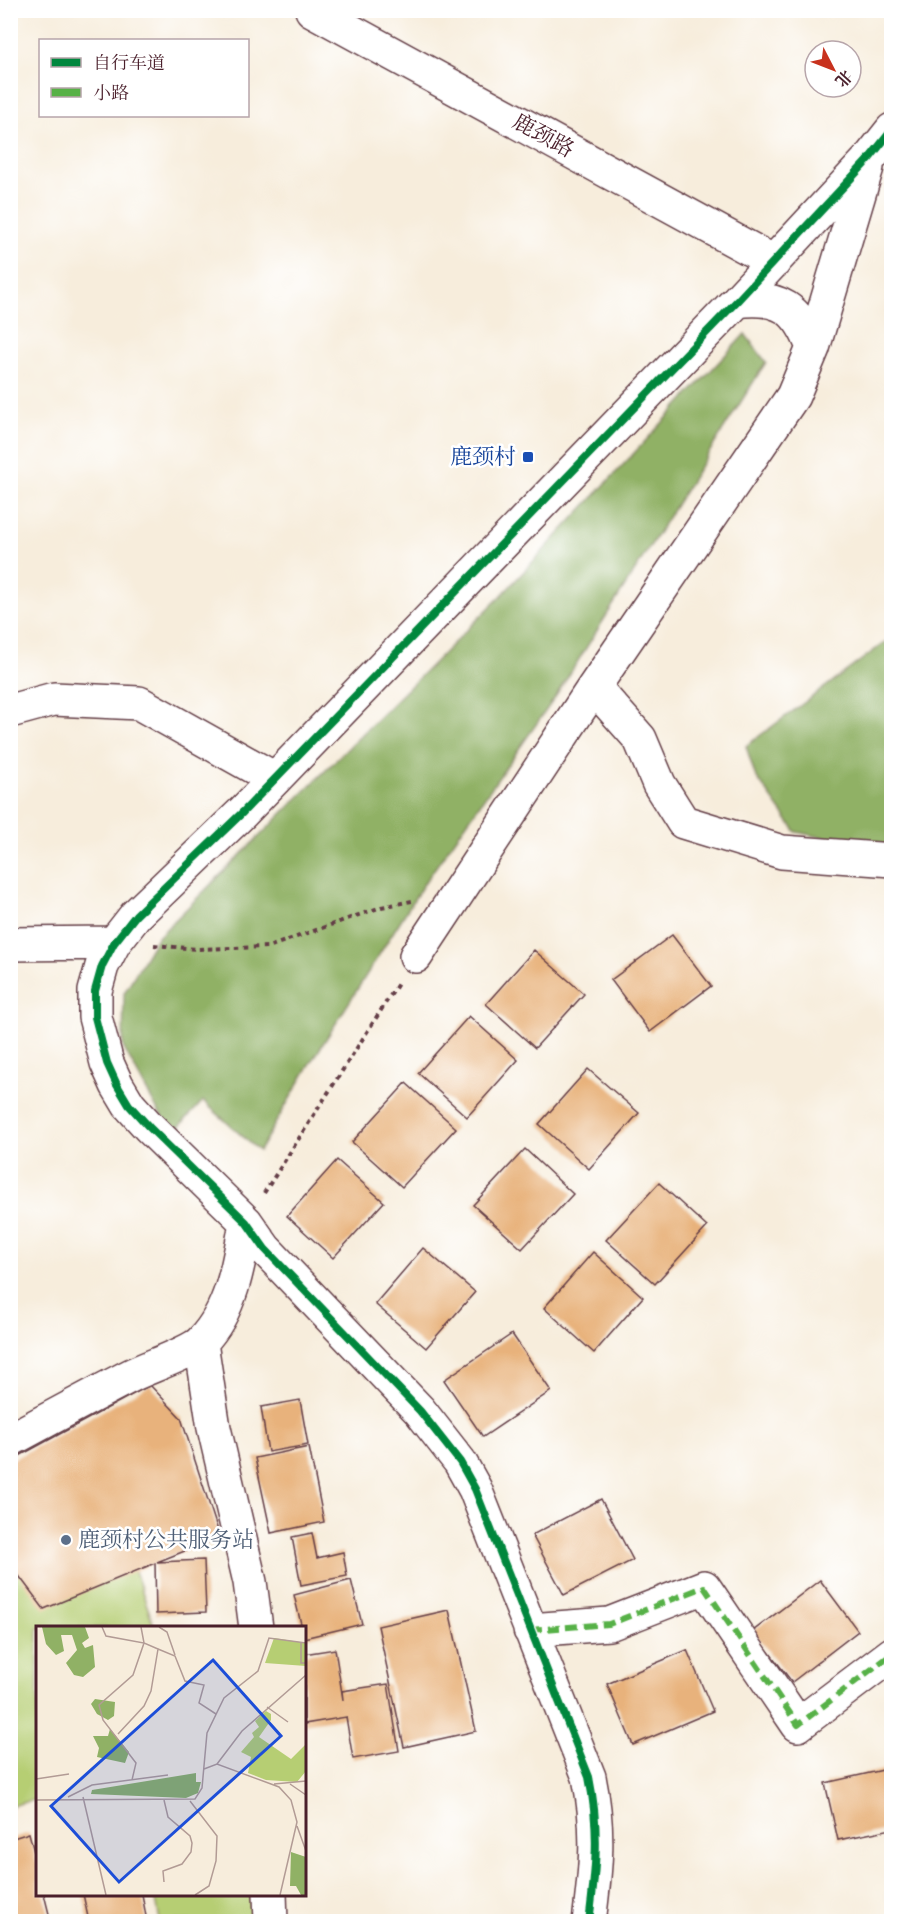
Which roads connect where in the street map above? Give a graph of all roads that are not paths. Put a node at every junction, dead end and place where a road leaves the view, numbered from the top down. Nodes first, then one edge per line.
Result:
1 (312, 10) edge
2 (891, 130) edge
3 (869, 159) junction
4 (774, 262) junction
5 (737, 301) junction
6 (813, 348) junction
7 (594, 687) junction
8 (10, 711) edge
9 (275, 779) junction
10 (891, 860) edge
11 (114, 943) junction
12 (10, 944) edge
13 (416, 956) road end
14 (246, 1222) junction
15 (201, 1343) junction
16 (10, 1440) edge
17 (255, 1626) edge
18 (530, 1630) junction
19 (891, 1653) edge
20 (270, 1896) edge
21 (271, 1922) edge
22 (589, 1922) edge

1 - 4 street, 鹿颈路
2 - 3 street
3 - 4 street
3 - 6 street
4 - 5 street
5 - 6 street
5 - 9 street
6 - 7 street
7 - 10 street
7 - 13 street
8 - 9 street
9 - 11 street
11 - 12 street
11 - 14 street
14 - 15 street
14 - 18 street
15 - 16 street
15 - 17 street
18 - 19 street
18 - 22 street
20 - 21 street

